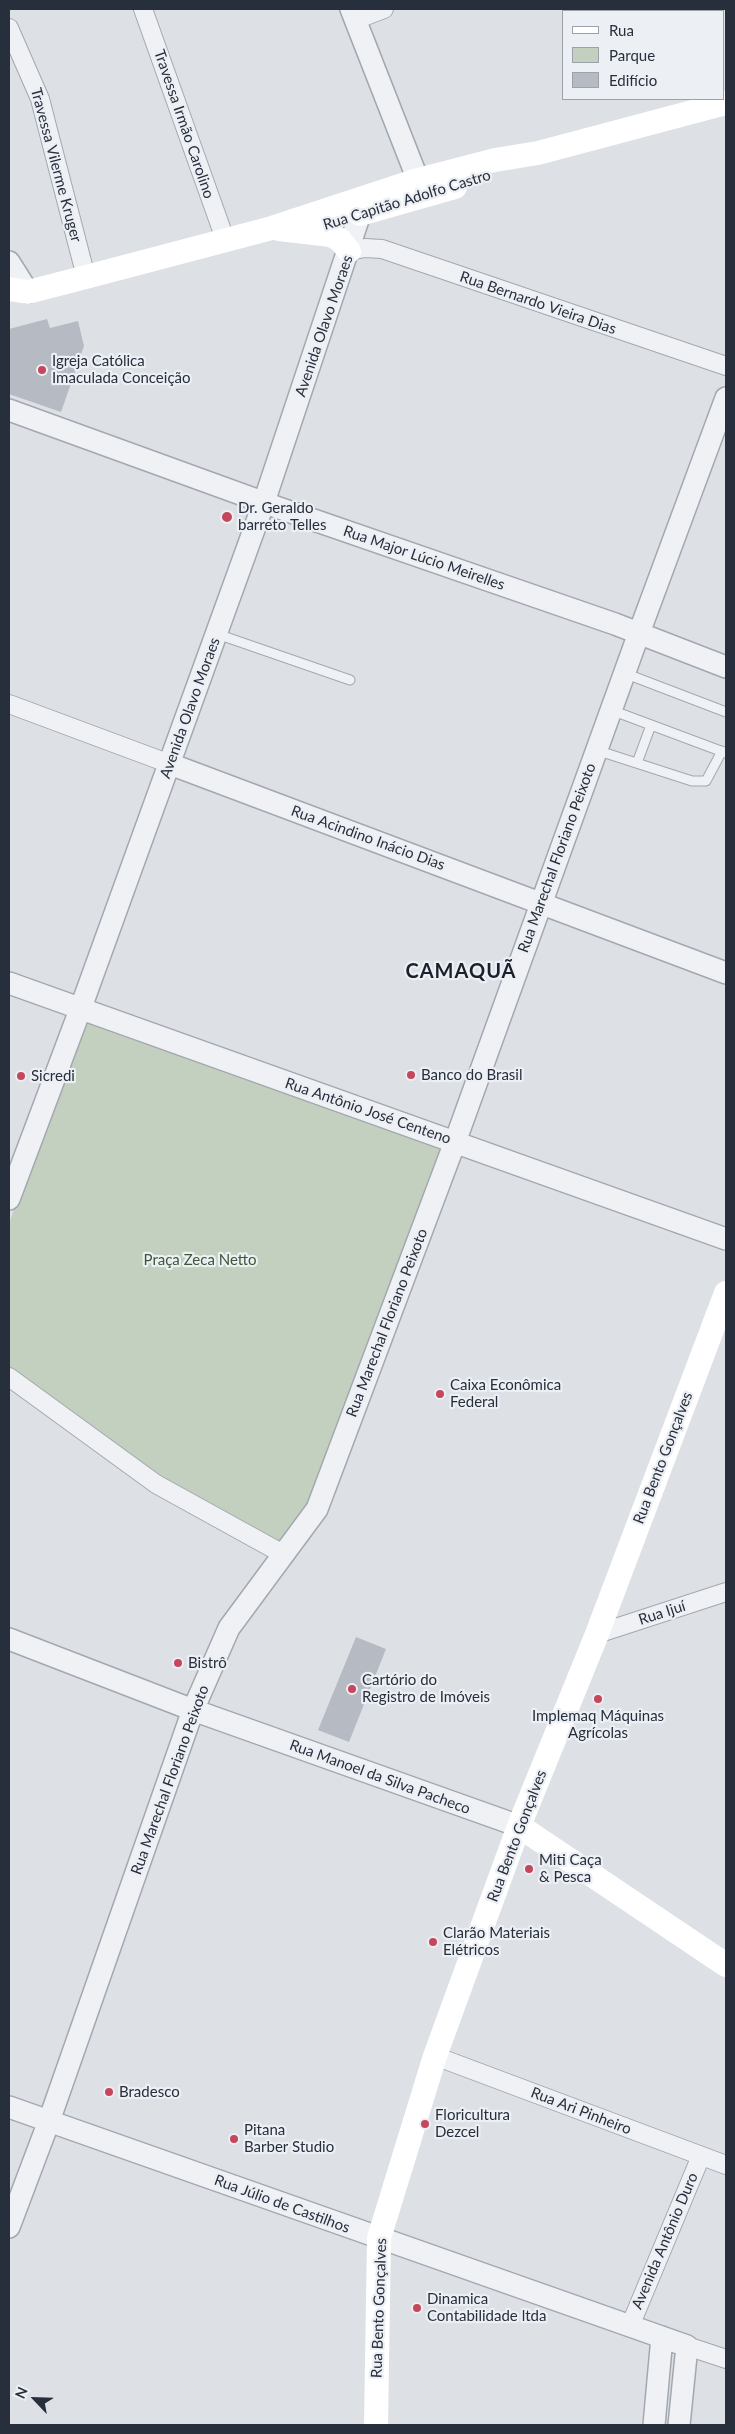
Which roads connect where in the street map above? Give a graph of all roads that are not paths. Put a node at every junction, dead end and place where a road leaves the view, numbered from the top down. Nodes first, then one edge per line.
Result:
1 (143, 9) edge
2 (384, 9) edge
3 (353, 14) edge
4 (9, 28) edge
5 (726, 103) edge
6 (538, 153) junction
7 (418, 180) junction
8 (360, 214) junction
9 (272, 228) junction
10 (303, 232) junction
11 (225, 240) junction
12 (349, 251) junction
13 (9, 262) edge
14 (86, 277) junction
15 (19, 290) edge
16 (9, 306) edge
17 (726, 366) edge
18 (726, 398) edge
19 (9, 410) edge
20 (264, 502) junction
21 (639, 633) junction
22 (216, 634) junction
23 (726, 667) edge
24 (624, 674) junction
25 (350, 680) dead end
26 (9, 704) edge
27 (611, 710) junction
28 (726, 712) edge
29 (651, 725) junction
30 (596, 750) junction
31 (724, 752) edge
32 (637, 763) junction
33 (170, 764) junction
34 (541, 902) junction
35 (726, 973) edge
36 (9, 983) edge
37 (80, 1010) junction
38 (455, 1142) junction
39 (9, 1199) edge
40 (726, 1240) edge
41 (726, 1292) edge
42 (9, 1377) edge
43 (283, 1554) junction
44 (726, 1592) edge
45 (597, 1634) junction
46 (9, 1638) edge
47 (193, 1710) junction
48 (519, 1826) junction
49 (726, 1965) edge
50 (435, 2056) junction
51 (9, 2107) edge
52 (49, 2121) junction
53 (700, 2156) junction
54 (726, 2165) edge
55 (9, 2227) edge
56 (379, 2238) junction
57 (630, 2326) junction
58 (662, 2336) junction
59 (687, 2346) junction
60 (726, 2359) edge
61 (376, 2425) edge
62 (654, 2425) edge
63 (679, 2425) edge

1 - 11 street, Travessa Irmão Carolino
2 - 3 street
3 - 7 street
4 - 14 street, Travessa Vilerme Kruger
5 - 6 main road, Rua Capitão Adolfo Castro
6 - 7 main road, Rua Capitão Adolfo Castro
6 - 8 main road, Rua Capitão Adolfo Castro
7 - 8 main road
7 - 9 main road, Rua Capitão Adolfo Castro
8 - 10 main road, Rua Capitão Adolfo Castro
8 - 12 street, Avenida Olavo Moraes
9 - 10 main road, Rua Capitão Adolfo Castro
9 - 11 main road, Rua Capitão Adolfo Castro
10 - 12 main road
11 - 14 main road, Rua Capitão Adolfo Castro
12 - 17 street, Rua Bernardo Vieira Dias
12 - 20 street, Avenida Olavo Moraes
13 - 15 street
14 - 15 main road, Rua Capitão Adolfo Castro
15 - 16 main road, Rua Capitão Adolfo Castro
18 - 21 street, Rua Marechal Floriano Peixoto
19 - 20 street, Rua Major Lúcio Meirelles
20 - 21 street, Rua Major Lúcio Meirelles
20 - 22 street, Avenida Olavo Moraes
21 - 23 street, Rua Major Lúcio Meirelles
21 - 24 street, Rua Marechal Floriano Peixoto
22 - 25 lane
22 - 33 street, Avenida Olavo Moraes
24 - 27 street, Rua Marechal Floriano Peixoto
24 - 28 lane
26 - 33 street, Rua Acindino Inácio Dias
27 - 29 lane
27 - 30 street, Rua Marechal Floriano Peixoto
29 - 31 lane
29 - 32 lane
30 - 32 lane
30 - 34 street, Rua Marechal Floriano Peixoto
31 - 32 lane
33 - 34 street, Rua Acindino Inácio Dias
33 - 37 street, Avenida Olavo Moraes
34 - 35 street, Rua Acindino Inácio Dias
34 - 38 street, Rua Marechal Floriano Peixoto
36 - 37 street, Rua Antônio José Centeno
37 - 38 street, Rua Antônio José Centeno
37 - 39 street, Avenida Olavo Moraes
38 - 40 street, Rua Antônio José Centeno
38 - 43 street, Rua Marechal Floriano Peixoto
41 - 45 main road, Rua Bento Gonçalves
42 - 43 street
43 - 47 street, Rua Marechal Floriano Peixoto
44 - 45 street, Rua Ijuí
45 - 48 main road, Rua Bento Gonçalves
46 - 47 street, Rua Manoel da Silva Pacheco
47 - 48 street, Rua Manoel da Silva Pacheco
47 - 52 street, Rua Marechal Floriano Peixoto
48 - 49 main road, Rua Manoel da Silva Pacheco
48 - 50 main road, Rua Bento Gonçalves
50 - 53 street, Rua Ari Pinheiro
50 - 56 main road, Rua Bento Gonçalves
51 - 52 street, Rua Júlio de Castilhos
52 - 55 street, Rua Marechal Floriano Peixoto
52 - 56 street, Rua Júlio de Castilhos
53 - 54 street, Rua Ari Pinheiro
53 - 57 street, Avenida Antônio Duro
56 - 57 street, Rua Júlio de Castilhos
56 - 61 main road, Rua Bento Gonçalves
57 - 58 street, Rua Júlio de Castilhos
58 - 59 street, Rua Júlio de Castilhos
58 - 62 street
59 - 60 street, Rua Júlio de Castilhos
59 - 63 street

